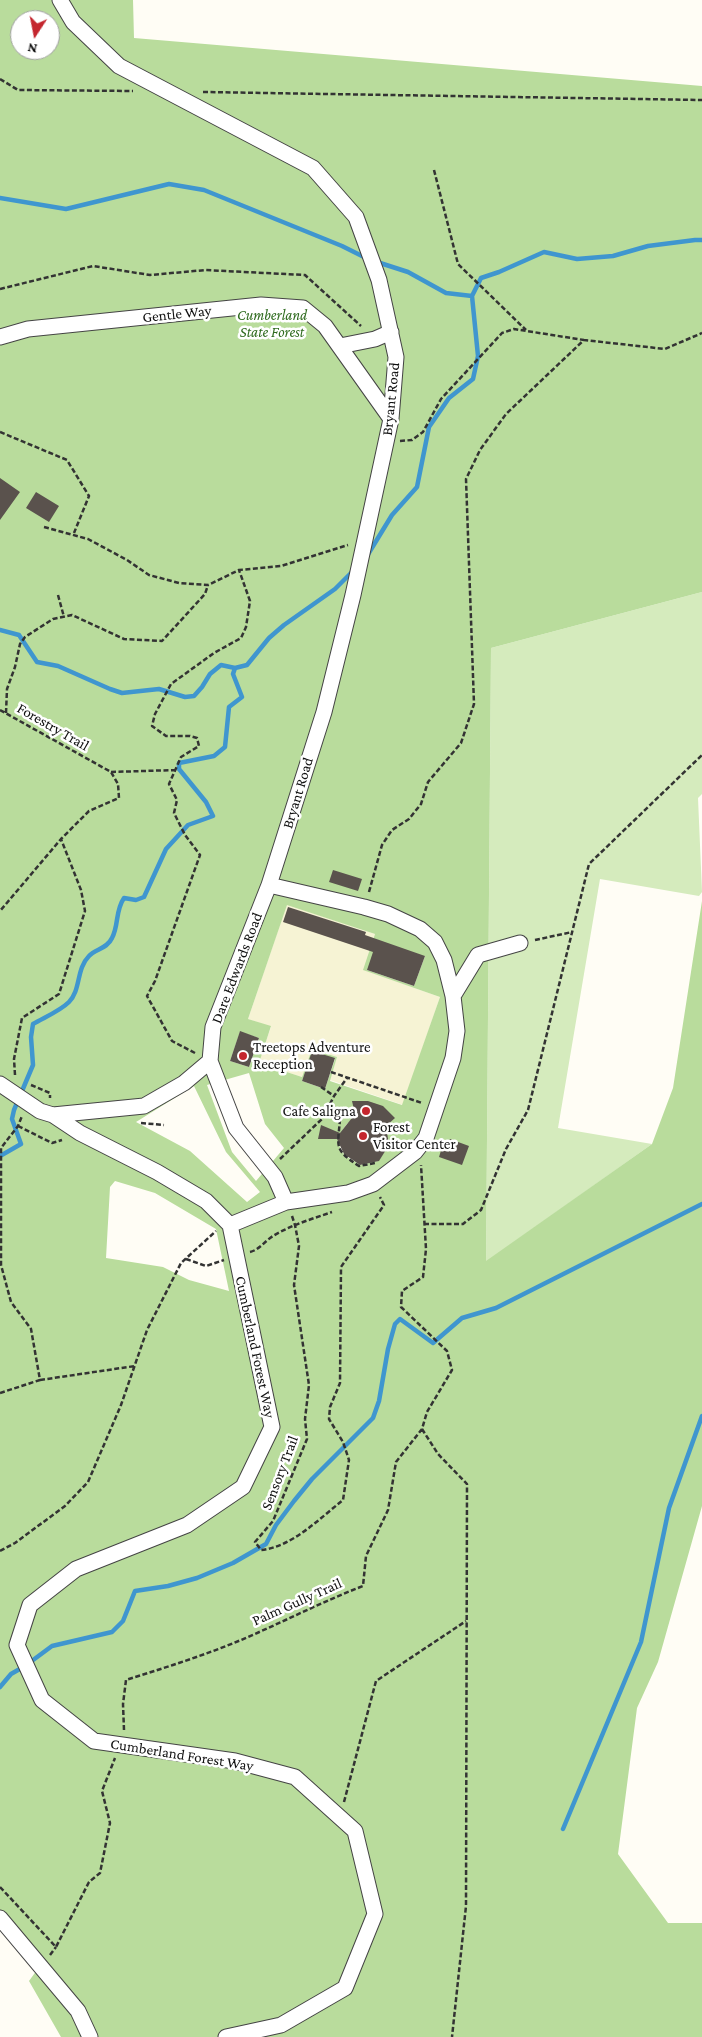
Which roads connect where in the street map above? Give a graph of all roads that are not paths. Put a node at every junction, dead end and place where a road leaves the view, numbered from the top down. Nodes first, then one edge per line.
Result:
1 (60, 0) edge
2 (391, 332) junction
3 (0, 337) edge
4 (340, 346) junction
5 (391, 419) junction
6 (269, 885) junction
7 (520, 944) road end
8 (453, 996) junction
9 (210, 1061) junction
10 (0, 1085) edge
11 (53, 1115) junction
12 (286, 1202) junction
13 (230, 1225) junction
14 (0, 1918) edge
15 (90, 2037) edge
16 (226, 2037) edge

1 - 2 lane, Bryant Road
2 - 4 lane
2 - 5 lane, Bryant Road
3 - 4 lane, Gentle Way
4 - 5 lane, Gentle Way
5 - 6 lane, Bryant Road
6 - 8 lane
6 - 9 lane, Dare Edwards Road
7 - 8 lane
8 - 12 lane
9 - 11 lane
9 - 12 lane
10 - 11 lane
11 - 13 lane
12 - 13 lane
13 - 16 lane, Cumberland Forest Way
14 - 15 lane

